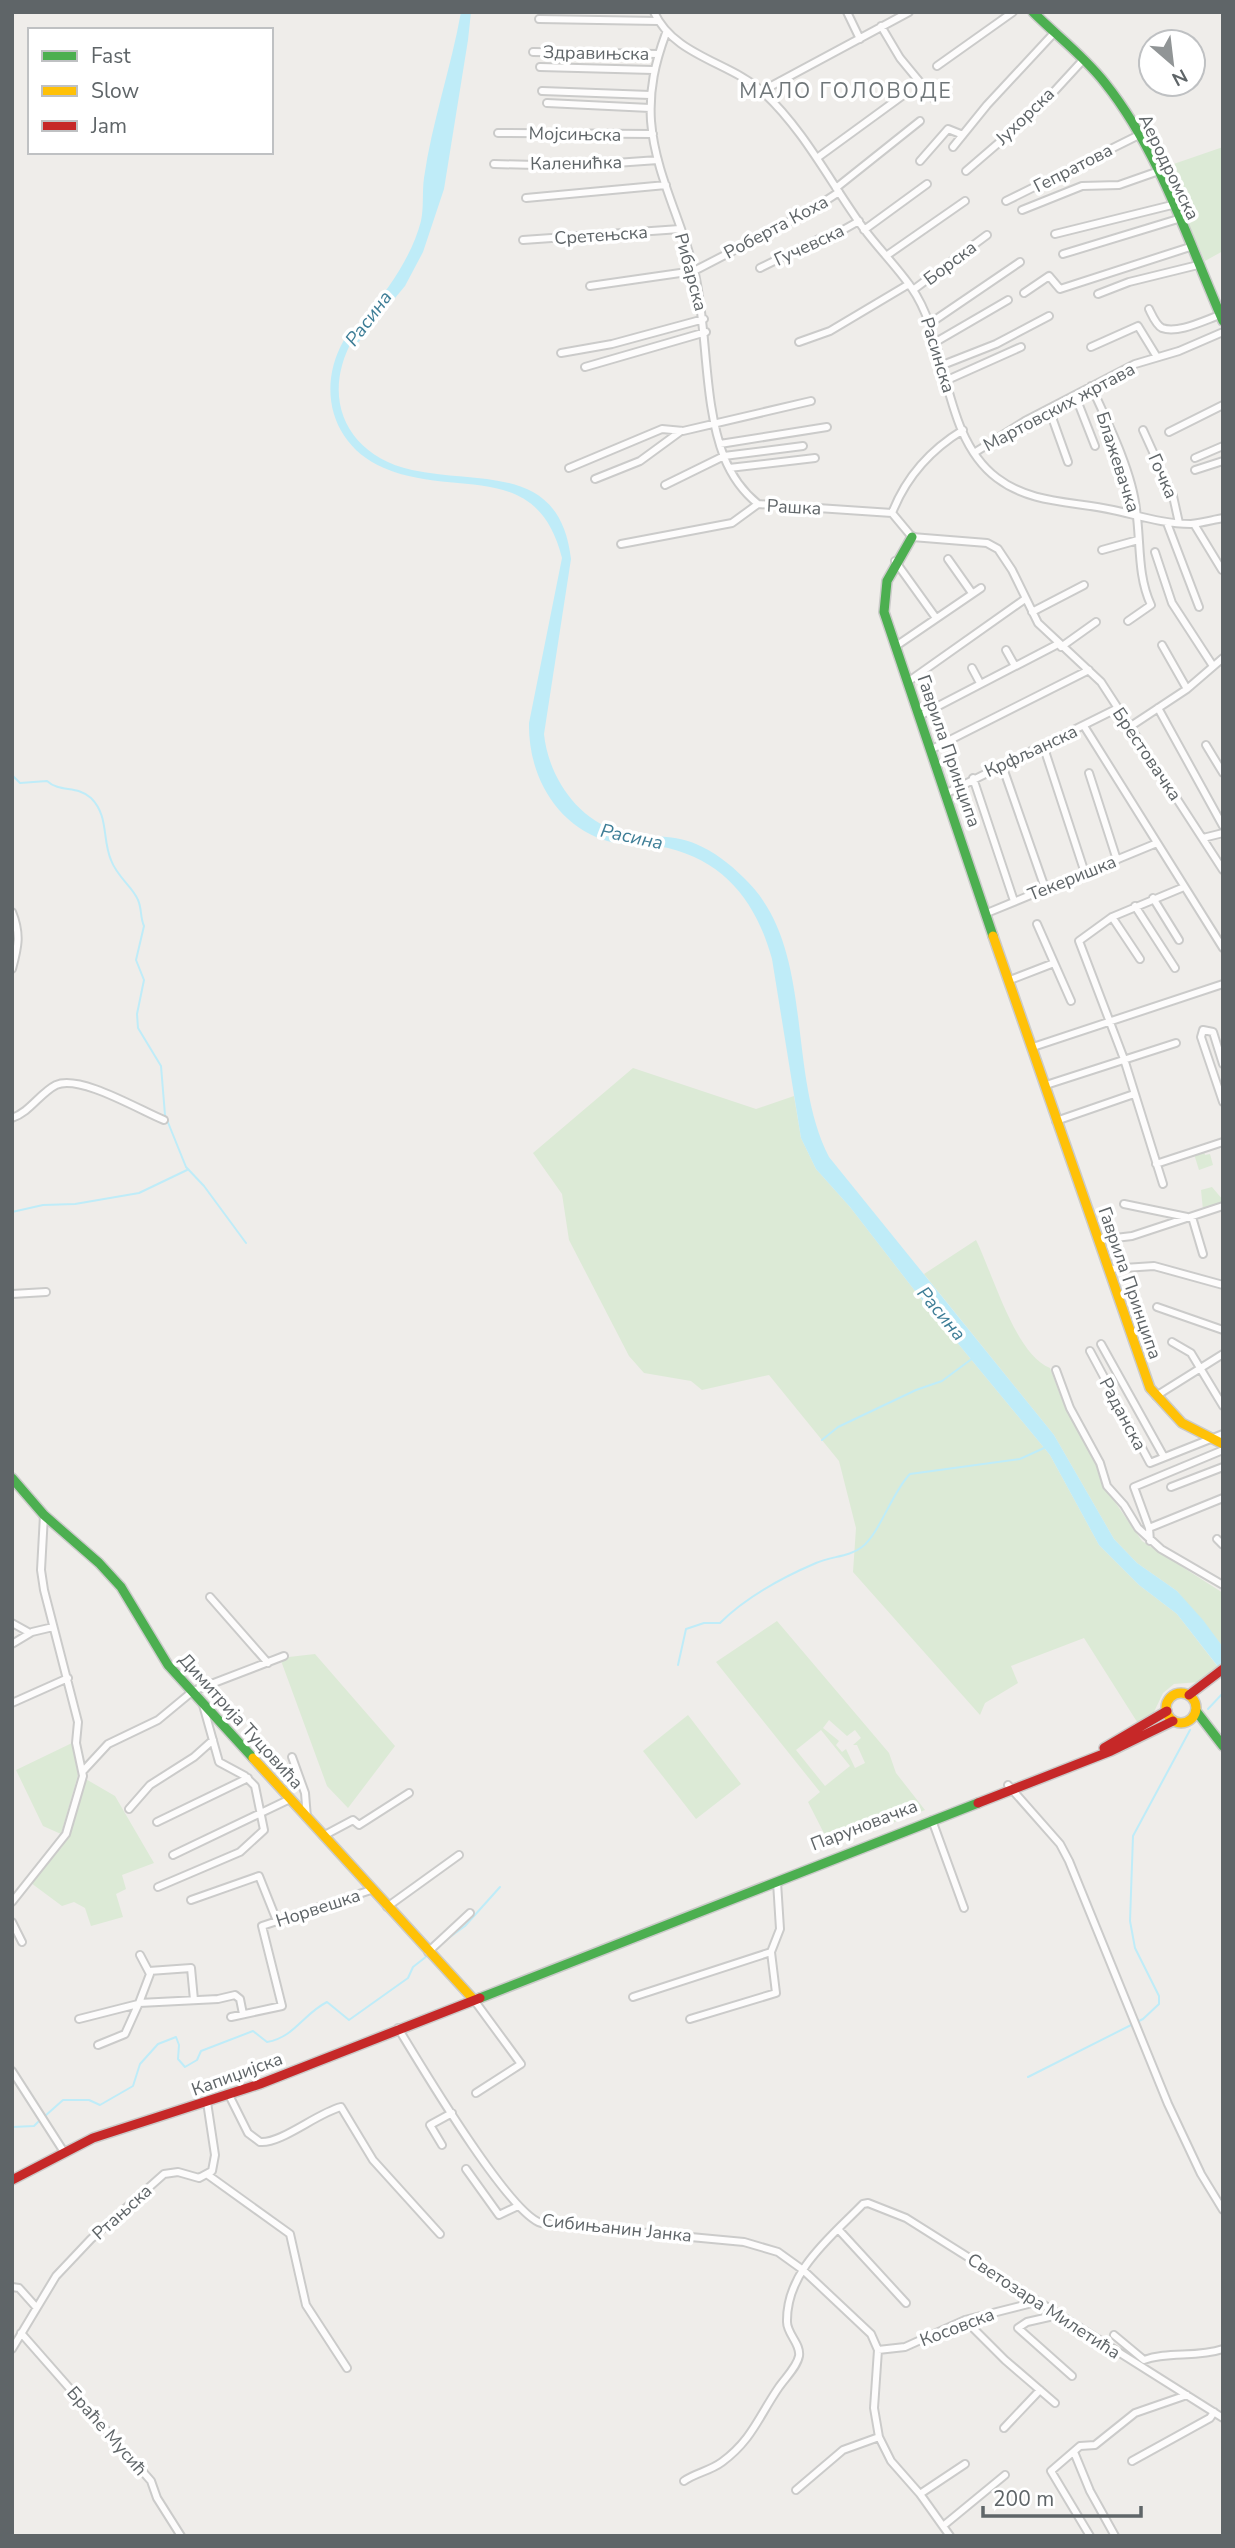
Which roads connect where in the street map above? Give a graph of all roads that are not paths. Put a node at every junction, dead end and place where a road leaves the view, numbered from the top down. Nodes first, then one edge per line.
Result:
1 (654, 12) edge
2 (847, 12) edge
3 (909, 12) edge
4 (1013, 12) edge
5 (1033, 12) edge
6 (539, 19) dead end
7 (658, 21) junction
8 (881, 26) junction
9 (666, 33) junction
10 (1054, 33) junction
11 (860, 38) junction
12 (533, 52) dead end
13 (659, 54) junction
14 (1083, 60) junction
15 (937, 66) dead end
16 (540, 67) dead end
17 (653, 70) junction
18 (542, 91) dead end
19 (762, 91) junction
20 (650, 95) junction
21 (902, 96) dead end
22 (933, 98) dead end
23 (547, 103) dead end
24 (650, 108) junction
25 (920, 121) dead end
26 (498, 133) dead end
27 (653, 134) junction
28 (963, 135) junction
29 (1139, 135) junction
30 (954, 147) dead end
31 (817, 158) junction
32 (658, 160) junction
33 (920, 161) dead end
34 (494, 164) dead end
35 (966, 171) dead end
36 (1156, 172) junction
37 (927, 184) dead end
38 (666, 185) junction
39 (838, 190) junction
40 (526, 198) dead end
41 (965, 201) dead end
42 (1006, 201) dead end
43 (1172, 205) junction
44 (1021, 210) dead end
45 (1178, 219) junction
46 (859, 221) junction
47 (680, 229) junction
48 (864, 230) junction
49 (1055, 234) dead end
50 (987, 235) dead end
51 (523, 240) dead end
52 (1190, 247) junction
53 (1063, 254) dead end
54 (886, 256) junction
55 (1020, 262) dead end
56 (1198, 265) junction
57 (760, 268) dead end
58 (694, 271) junction
59 (590, 286) dead end
60 (911, 287) junction
61 (1024, 293) dead end
62 (1098, 294) dead end
63 (1008, 300) dead end
64 (1149, 309) dead end
65 (1049, 316) dead end
66 (1221, 318) edge
67 (704, 319) junction
68 (929, 324) junction
69 (706, 332) junction
70 (1223, 332) edge
71 (799, 342) dead end
72 (934, 343) junction
73 (1021, 347) dead end
74 (1091, 348) dead end
75 (561, 354) dead end
76 (1157, 357) junction
77 (940, 366) junction
78 (584, 367) dead end
79 (945, 381) junction
80 (1091, 386) junction
81 (1075, 394) junction
82 (811, 401) dead end
83 (1223, 405) edge
84 (1049, 409) junction
85 (715, 421) junction
86 (827, 427) dead end
87 (681, 430) junction
88 (963, 430) junction
89 (1143, 430) dead end
90 (1169, 432) dead end
91 (720, 443) junction
92 (803, 446) dead end
93 (1096, 446) dead end
94 (1223, 446) edge
95 (974, 453) junction
96 (724, 456) junction
97 (815, 458) dead end
98 (1195, 458) dead end
99 (1223, 461) edge
100 (1068, 462) dead end
101 (569, 468) dead end
102 (729, 468) junction
103 (1195, 470) dead end
104 (595, 479) dead end
105 (665, 485) dead end
106 (758, 504) junction
107 (892, 513) junction
108 (1137, 517) junction
109 (1223, 518) edge
110 (1167, 523) junction
111 (1179, 523) junction
112 (1194, 524) junction
113 (912, 537) junction
114 (1138, 540) junction
115 (621, 544) dead end
116 (1102, 550) dead end
117 (1155, 552) dead end
118 (948, 559) dead end
119 (895, 561) junction
120 (1222, 570) edge
121 (1084, 585) dead end
122 (981, 588) dead end
123 (972, 593) junction
124 (1025, 599) junction
125 (1199, 607) dead end
126 (1032, 612) junction
127 (936, 618) junction
128 (1128, 621) dead end
129 (1096, 622) dead end
130 (1059, 645) junction
131 (1162, 645) dead end
132 (897, 646) junction
133 (1006, 650) dead end
134 (1223, 658) edge
135 (1015, 666) junction
136 (1213, 666) junction
137 (972, 667) dead end
138 (1089, 670) junction
139 (909, 681) junction
140 (981, 683) junction
141 (1187, 689) junction
142 (1158, 708) junction
143 (1116, 709) junction
144 (921, 715) junction
145 (1084, 726) junction
146 (1131, 726) junction
147 (1043, 745) junction
148 (1206, 745) dead end
149 (932, 749) junction
150 (1002, 765) junction
151 (1089, 773) dead end
152 (1223, 773) edge
153 (973, 778) junction
154 (947, 793) junction
155 (1223, 825) edge
156 (1223, 833) edge
157 (1203, 838) junction
158 (1157, 843) junction
159 (1117, 860) junction
160 (1223, 870) edge
161 (1085, 873) junction
162 (1184, 887) junction
163 (1045, 888) junction
164 (1153, 898) junction
165 (1014, 901) junction
166 (1135, 906) junction
167 (12, 912) edge
168 (987, 913) junction
169 (1112, 916) junction
170 (1037, 924) dead end
171 (1179, 940) dead end
172 (1223, 948) edge
173 (1140, 959) dead end
174 (1054, 963) junction
175 (12, 968) edge
176 (1175, 968) dead end
177 (1010, 980) junction
178 (1223, 984) edge
179 (1070, 1001) dead end
180 (1110, 1021) junction
181 (1176, 1043) dead end
182 (1033, 1047) junction
183 (1124, 1059) junction
184 (1223, 1064) edge
185 (1046, 1085) junction
186 (1134, 1094) junction
187 (1223, 1102) edge
188 (12, 1118) edge
189 (164, 1121) dead end
190 (1056, 1121) junction
191 (1223, 1142) edge
192 (1156, 1164) junction
193 (1163, 1184) dead end
194 (1124, 1204) dead end
195 (1223, 1206) edge
196 (1190, 1217) junction
197 (1099, 1240) junction
198 (1203, 1254) dead end
199 (1110, 1269) junction
200 (1223, 1285) edge
201 (46, 1292) dead end
202 (12, 1294) edge
203 (1157, 1307) dead end
204 (1223, 1331) edge
205 (1172, 1342) dead end
206 (1101, 1344) dead end
207 (1090, 1351) dead end
208 (1223, 1354) edge
209 (1202, 1368) junction
210 (1056, 1370) dead end
211 (1156, 1396) junction
212 (1223, 1406) edge
213 (1223, 1434) edge
214 (1209, 1440) junction
215 (1223, 1444) edge
216 (1223, 1450) edge
217 (1164, 1457) junction
218 (1223, 1467) edge
219 (12, 1478) edge
220 (1171, 1487) dead end
221 (1223, 1498) edge
222 (44, 1515) junction
223 (1149, 1528) junction
224 (58, 1529) junction
225 (42, 1536) junction
226 (1217, 1539) dead end
227 (1150, 1541) junction
228 (1223, 1545) edge
229 (1223, 1585) edge
230 (210, 1597) dead end
231 (12, 1623) edge
232 (53, 1627) junction
233 (30, 1633) junction
234 (12, 1644) edge
235 (284, 1656) dead end
236 (268, 1663) junction
237 (1223, 1669) edge
238 (1223, 1677) edge
239 (68, 1678) junction
240 (1205, 1688) junction
241 (193, 1691) junction
242 (1189, 1695) junction
243 (202, 1702) junction
244 (12, 1703) edge
245 (1196, 1707) junction
246 (1167, 1711) junction
247 (1173, 1721) junction
248 (1189, 1722) junction
249 (1206, 1728) junction
250 (213, 1740) junction
251 (1223, 1746) edge
252 (79, 1755) junction
253 (95, 1755) junction
254 (292, 1756) dead end
255 (83, 1770) junction
256 (248, 1778) junction
257 (1009, 1788) junction
258 (409, 1793) dead end
259 (290, 1798) junction
260 (129, 1809) dead end
261 (261, 1814) junction
262 (307, 1818) junction
263 (932, 1820) junction
264 (157, 1822) dead end
265 (323, 1836) junction
266 (173, 1855) dead end
267 (459, 1855) dead end
268 (777, 1882) junction
269 (158, 1887) dead end
270 (371, 1890) junction
271 (191, 1900) dead end
272 (12, 1902) edge
273 (387, 1907) junction
274 (964, 1908) dead end
275 (470, 1913) dead end
276 (277, 1921) junction
277 (12, 1922) edge
278 (22, 1942) dead end
279 (427, 1951) junction
280 (771, 1952) junction
281 (140, 1955) dead end
282 (582, 1956) junction
283 (149, 1971) junction
284 (632, 1997) dead end
285 (194, 2000) junction
286 (474, 2000) junction
287 (139, 2003) junction
288 (243, 2014) junction
289 (231, 2017) dead end
290 (79, 2019) dead end
291 (691, 2019) dead end
292 (398, 2028) junction
293 (98, 2045) dead end
294 (12, 2071) edge
295 (476, 2093) dead end
296 (229, 2095) junction
297 (207, 2102) junction
298 (452, 2113) junction
299 (442, 2144) dead end
300 (64, 2152) junction
301 (466, 2169) dead end
302 (208, 2175) junction
303 (12, 2180) edge
304 (519, 2206) junction
305 (1223, 2210) edge
306 (838, 2229) junction
307 (440, 2235) dead end
308 (803, 2270) junction
309 (12, 2287) edge
310 (1036, 2302) junction
311 (906, 2303) dead end
312 (36, 2307) junction
313 (1058, 2315) junction
314 (965, 2320) junction
315 (21, 2333) junction
316 (1114, 2335) dead end
317 (12, 2349) edge
318 (1223, 2349) edge
319 (878, 2350) junction
320 (347, 2368) dead end
321 (1072, 2376) dead end
322 (1040, 2390) junction
323 (1187, 2395) junction
324 (1055, 2403) dead end
325 (1214, 2412) junction
326 (1223, 2417) edge
327 (1004, 2428) dead end
328 (879, 2437) junction
329 (1074, 2452) junction
330 (1132, 2461) dead end
331 (965, 2464) dead end
332 (1005, 2475) dead end
333 (684, 2481) dead end
334 (796, 2490) dead end
335 (920, 2494) junction
336 (943, 2526) junction
337 (181, 2536) edge
338 (950, 2536) edge
339 (1090, 2536) edge
340 (1115, 2536) edge

1 - 7 street, Расинска
2 - 11 street
3 - 8 street
4 - 15 street
5 - 10 main road, Аеродромска
6 - 7 street
7 - 9 street, Расинска
8 - 11 street
8 - 22 street
9 - 13 street, Рибарска
9 - 19 street, Расинска
10 - 14 main road, Аеродромска
10 - 28 street
11 - 19 street
12 - 13 street, Здравињска
13 - 17 street, Рибарска
14 - 29 main road, Аеродромска
14 - 35 street, Јухорска
16 - 17 street
17 - 20 street, Рибарска
18 - 20 street
19 - 31 street, Расинска
20 - 24 street, Рибарска
21 - 31 street
23 - 24 street
24 - 27 street, Рибарска
25 - 39 street, Роберта Коха
26 - 27 street, Мојсињска
27 - 32 street, Рибарска
28 - 30 street
28 - 33 street
29 - 36 main road, Аеродромска
29 - 42 street, Гепратова
31 - 39 street, Расинска
32 - 34 street, Каленићка
32 - 38 street, Рибарска
36 - 43 main road, Аеродромска
36 - 44 street
37 - 48 street
38 - 40 street
38 - 47 street, Рибарска
39 - 46 street, Расинска
39 - 58 street, Роберта Коха
41 - 54 street
43 - 45 main road, Аеродромска
43 - 49 street
45 - 52 main road, Аеродромска
45 - 53 street
46 - 48 street, Расинска
46 - 57 street, Гучевска
47 - 51 street, Сретењска
47 - 58 street, Рибарска
48 - 54 street, Расинска
50 - 60 street, Борска
52 - 56 main road, Аеродромска
52 - 61 street
54 - 60 street, Расинска
55 - 68 street
56 - 62 street
56 - 66 main road, Аеродромска
58 - 59 street, Роберта Коха
58 - 67 street, Рибарска
60 - 68 street, Расинска
60 - 71 street, Борска
63 - 72 street
64 - 66 street
65 - 77 street
67 - 69 street, Рибарска
67 - 75 street
68 - 72 street, Расинска
69 - 78 street
69 - 85 street, Рибарска
70 - 76 street, Мартовских жртава
72 - 77 street, Расинска
73 - 79 street
74 - 76 street
76 - 80 street, Мартовских жртава
77 - 79 street, Расинска
79 - 88 street, Расинска
80 - 81 street, Мартовских жртава
80 - 108 street, Блажевачка
81 - 84 street, Мартовских жртава
81 - 93 street
82 - 85 street
83 - 90 street
84 - 95 street, Мартовских жртава
84 - 100 street
85 - 87 street
85 - 91 street, Рибарска
86 - 91 street
87 - 101 street
87 - 104 street
88 - 95 street, Расинска
88 - 107 street
89 - 111 street, Гочка
91 - 96 street, Рибарска
92 - 96 street
94 - 98 street
95 - 108 street, Расинска
96 - 102 street, Рибарска
96 - 105 street
97 - 102 street
99 - 103 street
102 - 106 street, Рибарска
106 - 107 street, Рашка
106 - 115 street, Рашка
107 - 113 street
108 - 110 street, Расинска
108 - 114 street, Блажевачка
109 - 112 street, Расинска
110 - 111 street, Расинска
110 - 125 street
111 - 112 street, Расинска
112 - 120 street
113 - 119 main road, Гаврила Принципа
113 - 124 street, Брестовачка
114 - 116 street
114 - 128 street, Блажевачка
117 - 136 street
118 - 123 street
119 - 127 street
119 - 132 main road, Гаврила Принципа
121 - 126 street
122 - 123 street
123 - 127 street
124 - 126 street, Брестовачка
124 - 139 street
126 - 130 street, Брестовачка
127 - 132 street
129 - 130 street
130 - 135 street
130 - 138 street, Брестовачка
131 - 141 street
132 - 139 main road, Гаврила Принципа
133 - 135 street
134 - 136 street
135 - 140 street
136 - 141 street
137 - 140 street
138 - 143 street, Брестовачка
138 - 149 street
139 - 144 main road, Гаврила Принципа
140 - 144 street
141 - 142 street
142 - 146 street
142 - 155 street
143 - 145 street, Крфљанска
143 - 146 street, Брестовачка
144 - 149 main road, Гаврила Принципа
145 - 147 street, Крфљанска
145 - 158 street
146 - 157 street, Брестовачка
147 - 150 street, Крфљанска
147 - 161 street
148 - 152 street
149 - 154 main road, Гаврила Принципа
150 - 153 street, Крфљанска
150 - 163 street
151 - 159 street
153 - 154 street, Крфљанска
153 - 165 street
154 - 168 main road, Гаврила Принципа
156 - 157 street
157 - 160 street, Брестовачка
158 - 159 street, Текеришка
158 - 162 street
159 - 161 street, Текеришка
161 - 163 street, Текеришка
162 - 164 street
162 - 172 street
163 - 165 street, Текеришка
164 - 166 street
164 - 171 street
165 - 168 street, Текеришка
166 - 169 street
166 - 176 street
167 - 175 street
168 - 177 main road, Гаврила Принципа
169 - 173 street
169 - 180 street
170 - 174 street
174 - 177 street
174 - 179 street
177 - 182 main road, Гаврила Принципа
178 - 180 street
180 - 182 street
180 - 183 street
181 - 183 street
182 - 185 main road, Гаврила Принципа
183 - 185 street
183 - 186 street
184 - 187 street
185 - 190 main road, Гаврила Принципа
186 - 190 street
186 - 192 street
188 - 189 street
190 - 197 main road, Гаврила Принципа
191 - 192 street
192 - 193 street
194 - 196 street
195 - 196 street
196 - 197 street
196 - 198 street
197 - 199 main road, Гаврила Принципа
199 - 200 street
199 - 211 main road, Гаврила Принципа
201 - 202 street
203 - 204 street
205 - 209 street
206 - 217 street, Раданска
207 - 217 street, Раданска
208 - 209 street
209 - 211 street
209 - 212 street
210 - 227 street
211 - 214 main road, Гаврила Принципа
213 - 214 street, Раданска
214 - 215 main road, Гаврила Принципа
214 - 217 street, Раданска
216 - 223 street
218 - 220 street
219 - 222 main road, Димитрија Туцовића
221 - 223 street
222 - 224 main road, Димитрија Туцовића
222 - 225 street
223 - 227 street
224 - 225 street
224 - 241 main road, Димитрија Туцовића
225 - 232 street
226 - 228 street
227 - 229 street
230 - 236 street
231 - 233 street
232 - 233 street
232 - 239 street
233 - 234 street
235 - 236 street
236 - 241 street
237 - 240 main road
238 - 240 main road
239 - 244 street
239 - 252 street
240 - 242 main road
240 - 245 main road
241 - 243 main road, Димитрија Туцовића
241 - 253 street
242 - 245 main road
242 - 246 main road
243 - 250 street
243 - 259 main road, Димитрија Туцовића
245 - 248 main road
245 - 249 main road
246 - 247 main road
246 - 257 main road, Паруновачка
247 - 248 main road
247 - 257 main road, Паруновачка
248 - 249 main road
249 - 251 main road
250 - 256 street
250 - 260 street
252 - 253 street
252 - 255 street
253 - 255 street
254 - 262 street
255 - 272 street
256 - 261 street
256 - 264 street
257 - 263 main road, Паруновачка
257 - 282 main road, Паруновачка
257 - 305 street
258 - 265 street
259 - 261 street
259 - 262 main road, Димитрија Туцовића
261 - 266 street
261 - 269 street
262 - 265 main road, Димитрија Туцовића
263 - 268 main road, Паруновачка
263 - 274 street
265 - 270 main road, Димитрија Туцовића
267 - 273 street
268 - 280 street
268 - 282 main road, Паруновачка
270 - 273 main road, Димитрија Туцовића
270 - 276 street, Норвешка
271 - 276 street
273 - 279 main road, Димитрија Туцовића
275 - 279 street
276 - 288 street, Норвешка
277 - 278 street
279 - 286 main road, Димитрија Туцовића
280 - 284 street
280 - 291 street
281 - 283 street
282 - 286 main road, Паруновачка
283 - 285 street
283 - 287 street
285 - 287 street
285 - 288 street
286 - 292 main road, Капиџијска
286 - 295 street
287 - 290 street
287 - 293 street
288 - 289 street, Норвешка
292 - 296 main road, Капиџијска
292 - 298 street, Сибињанин Јанка
294 - 300 street
296 - 297 main road, Капиџијска
296 - 307 street
297 - 300 main road, Капиџијска
297 - 302 street
298 - 299 street
298 - 304 street, Сибињанин Јанка
300 - 303 main road, Капиџијска
301 - 304 street
302 - 312 street, Ртањска
302 - 320 street
304 - 308 street, Сибињанин Јанка
306 - 308 street
306 - 310 street, Светозара Милетића
306 - 311 street
308 - 319 street, Сибињанин Јанка
308 - 333 street
309 - 312 street
310 - 313 street, Светозара Милетића
310 - 314 street, Косовска
312 - 315 street, Ртањска
313 - 321 street
313 - 323 street, Светозара Милетића
314 - 319 street, Косовска
314 - 322 street
315 - 317 street, Ртањска
315 - 337 street, Браће Мусић
316 - 318 street
319 - 328 street
322 - 324 street
322 - 327 street
323 - 325 street, Светозара Милетића
323 - 329 street
325 - 326 street, Светозара Милетића
325 - 330 street
328 - 334 street
328 - 335 street
329 - 339 street
329 - 340 street
331 - 335 street
332 - 336 street
335 - 336 street
336 - 338 street

